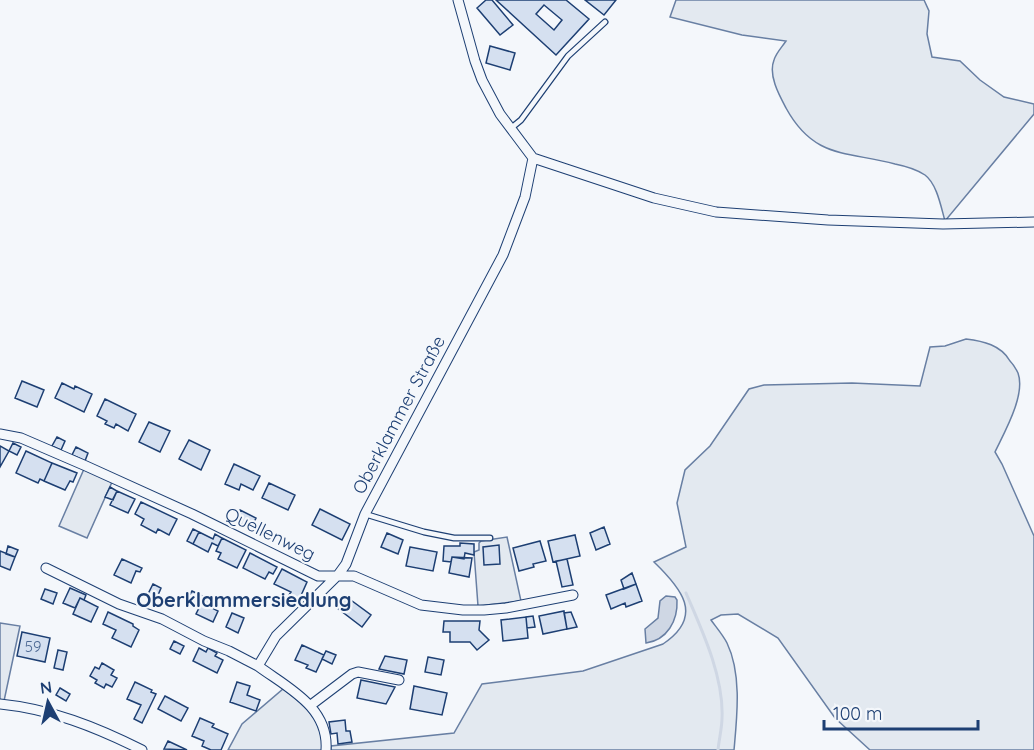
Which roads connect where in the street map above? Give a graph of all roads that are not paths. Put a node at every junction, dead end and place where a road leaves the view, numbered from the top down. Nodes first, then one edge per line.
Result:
1 (458, 0) edge
2 (605, 22) dead end
3 (510, 129) junction
4 (533, 158) junction
5 (1034, 222) edge
6 (0, 434) edge
7 (365, 514) junction
8 (490, 538) dead end
9 (46, 568) dead end
10 (338, 575) junction
11 (573, 595) dead end
12 (258, 666) junction
13 (399, 680) dead end
14 (0, 704) edge
15 (311, 705) junction
16 (125, 746) edge
17 (141, 750) edge
18 (326, 750) edge

1 - 3 street
2 - 3 lane
3 - 4 street
4 - 5 street
4 - 7 street, Oberklammer Straße
6 - 10 street, Quellenweg
7 - 8 lane
7 - 10 street, Oberklammer Straße
9 - 12 street
10 - 11 street, Quellenweg
10 - 12 street, Oberklammer Straße
12 - 15 street
13 - 15 street
14 - 16 street
15 - 18 street
16 - 17 street

